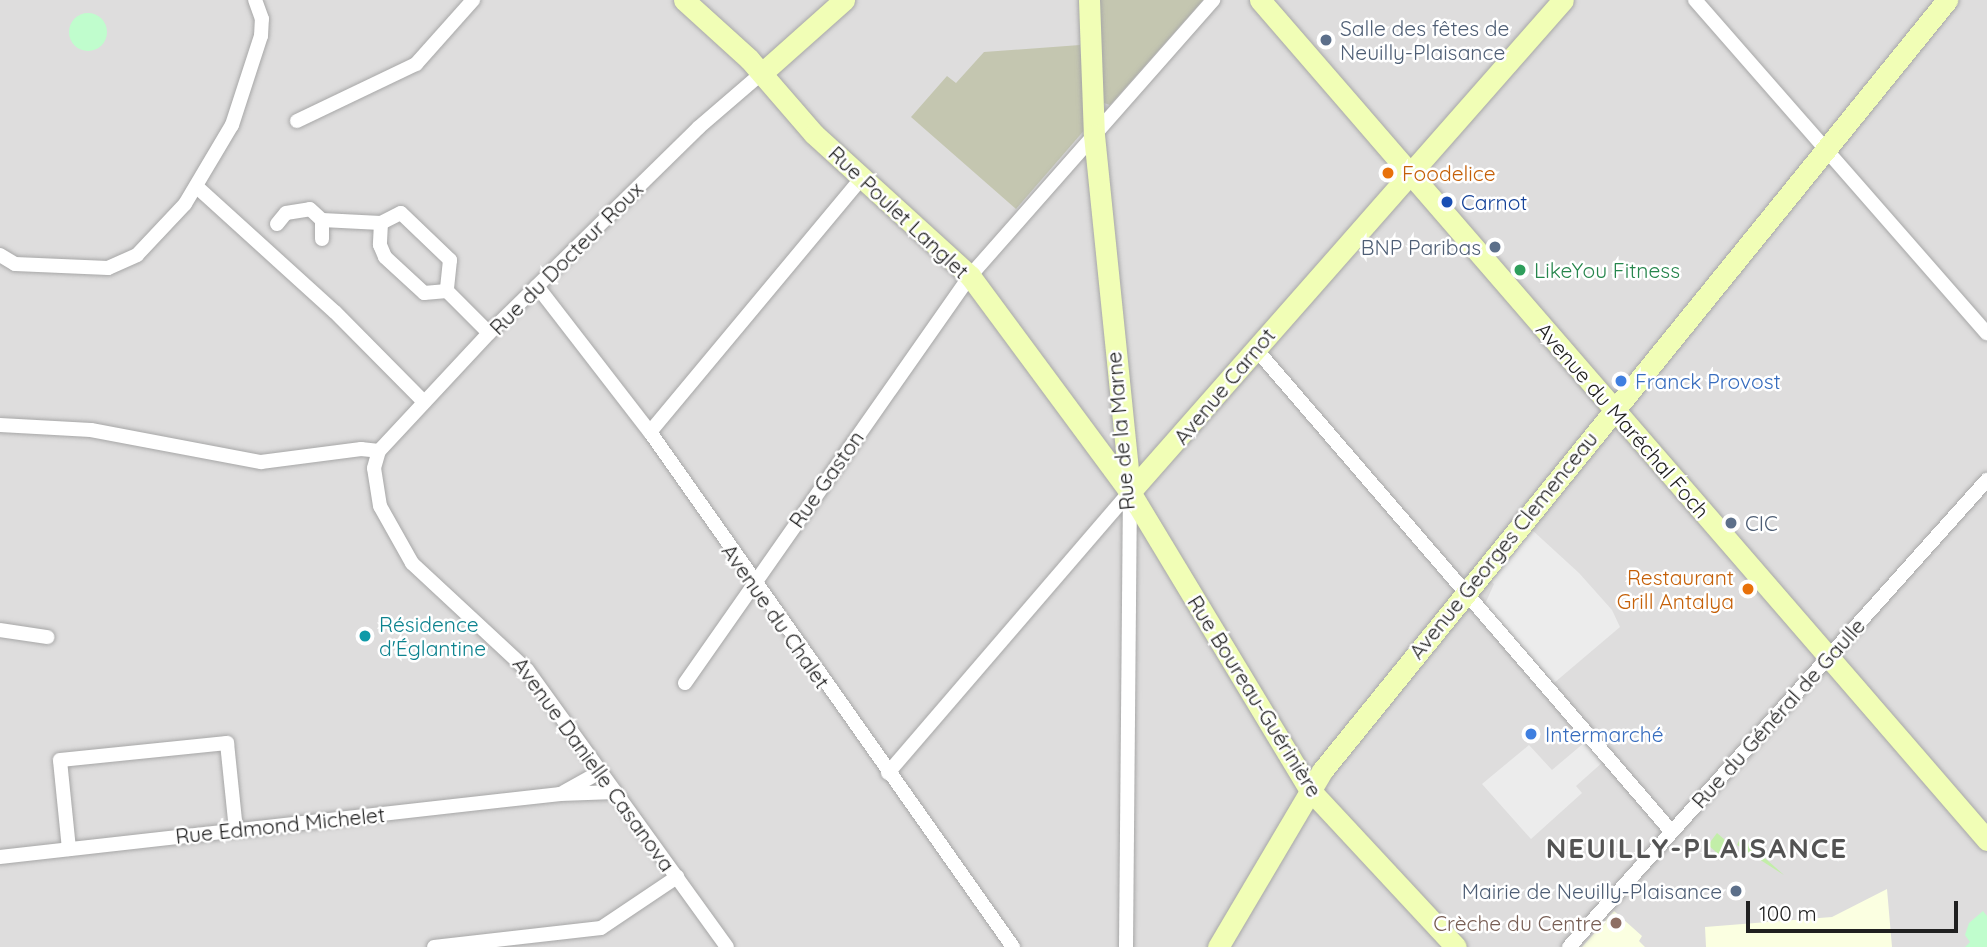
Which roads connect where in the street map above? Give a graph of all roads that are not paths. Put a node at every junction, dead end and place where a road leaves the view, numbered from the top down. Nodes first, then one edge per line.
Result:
1 (255, 0) edge
2 (473, 0) edge
3 (684, 0) edge
4 (844, 0) edge
5 (1089, 0) edge
6 (1213, 0) edge
7 (1260, 0) edge
8 (1563, 0) edge
9 (1695, 0) edge
10 (1947, 0) edge
11 (762, 73) junction
12 (297, 121) dead end
13 (1094, 135) junction
14 (1825, 150) junction
15 (1410, 174) junction
16 (861, 179) junction
17 (197, 187) junction
18 (322, 220) junction
19 (381, 223) junction
20 (276, 224) dead end
21 (322, 239) dead end
22 (0, 255) edge
23 (970, 276) junction
24 (537, 286) junction
25 (447, 291) junction
26 (489, 333) junction
27 (1987, 333) edge
28 (1255, 348) junction
29 (423, 401) junction
30 (1613, 407) junction
31 (0, 425) edge
32 (650, 432) junction
33 (379, 451) junction
34 (1987, 480) edge
35 (1130, 492) junction
36 (752, 584) junction
37 (1466, 593) junction
38 (0, 631) edge
39 (47, 638) dead end
40 (1829, 657) junction
41 (685, 683) dead end
42 (600, 772) junction
43 (888, 773) junction
44 (1310, 790) junction
45 (615, 792) junction
46 (559, 794) junction
47 (236, 830) junction
48 (1671, 831) junction
49 (1987, 840) edge
50 (69, 849) junction
51 (0, 857) edge
52 (677, 877) junction
53 (433, 947) edge
54 (727, 947) edge
55 (1013, 947) edge
56 (1126, 947) edge
57 (1219, 947) edge
58 (1456, 947) edge
59 (1569, 947) edge

1 - 17 street
2 - 12 street
3 - 11 street, Rue Poulet Langlet
4 - 11 street
5 - 13 street, Rue de la Marne
6 - 13 street, Rue Gaston
7 - 15 street, Avenue du Maréchal Foch
8 - 15 street, Avenue Carnot
9 - 14 street
10 - 14 street, Avenue Georges Clemenceau
11 - 16 street, Rue Poulet Langlet
11 - 24 street, Rue du Docteur Roux
13 - 23 street, Rue Gaston
13 - 35 street, Rue de la Marne
14 - 27 street
14 - 30 street, Avenue Georges Clemenceau
15 - 28 street, Avenue Carnot
15 - 30 street, Avenue du Maréchal Foch
16 - 23 street, Rue Poulet Langlet
16 - 32 street
17 - 22 street
17 - 29 street
18 - 19 street
18 - 20 street
18 - 21 street
19 - 25 street
19 - 25 street
23 - 35 street, Rue Poulet Langlet
23 - 36 street, Rue Gaston
24 - 26 street, Rue du Docteur Roux
24 - 32 street, Avenue du Chalet
25 - 26 street
26 - 29 street, Rue du Docteur Roux
28 - 35 street, Avenue Carnot
28 - 37 street
29 - 33 street, Rue du Docteur Roux
30 - 37 street, Avenue Georges Clemenceau
30 - 40 street, Avenue du Maréchal Foch
31 - 33 street
32 - 36 street, Avenue du Chalet
33 - 42 street, Avenue Danielle Casanova
34 - 40 street, Rue du Général de Gaulle
35 - 43 street, Avenue Carnot
35 - 44 street, Rue Boureau-Guérinière
35 - 56 street, Rue de la Marne
36 - 41 street, Rue Gaston
36 - 43 street, Avenue du Chalet
37 - 44 street, Avenue Georges Clemenceau
37 - 48 street
38 - 39 street
40 - 48 street, Rue du Général de Gaulle
40 - 49 street, Avenue du Maréchal Foch
42 - 45 street, Avenue Danielle Casanova
42 - 46 street, Rue Edmond Michelet
43 - 55 street, Avenue du Chalet
44 - 57 street, Avenue Georges Clemenceau
44 - 58 street, Rue Boureau-Guérinière
45 - 46 street, Rue Edmond Michelet
45 - 52 street, Avenue Danielle Casanova
46 - 47 street, Rue Edmond Michelet
47 - 50 street, Rue Edmond Michelet
47 - 50 street
48 - 59 street, Rue du Général de Gaulle
50 - 51 street, Rue Edmond Michelet
52 - 53 street
52 - 54 street, Avenue Danielle Casanova

